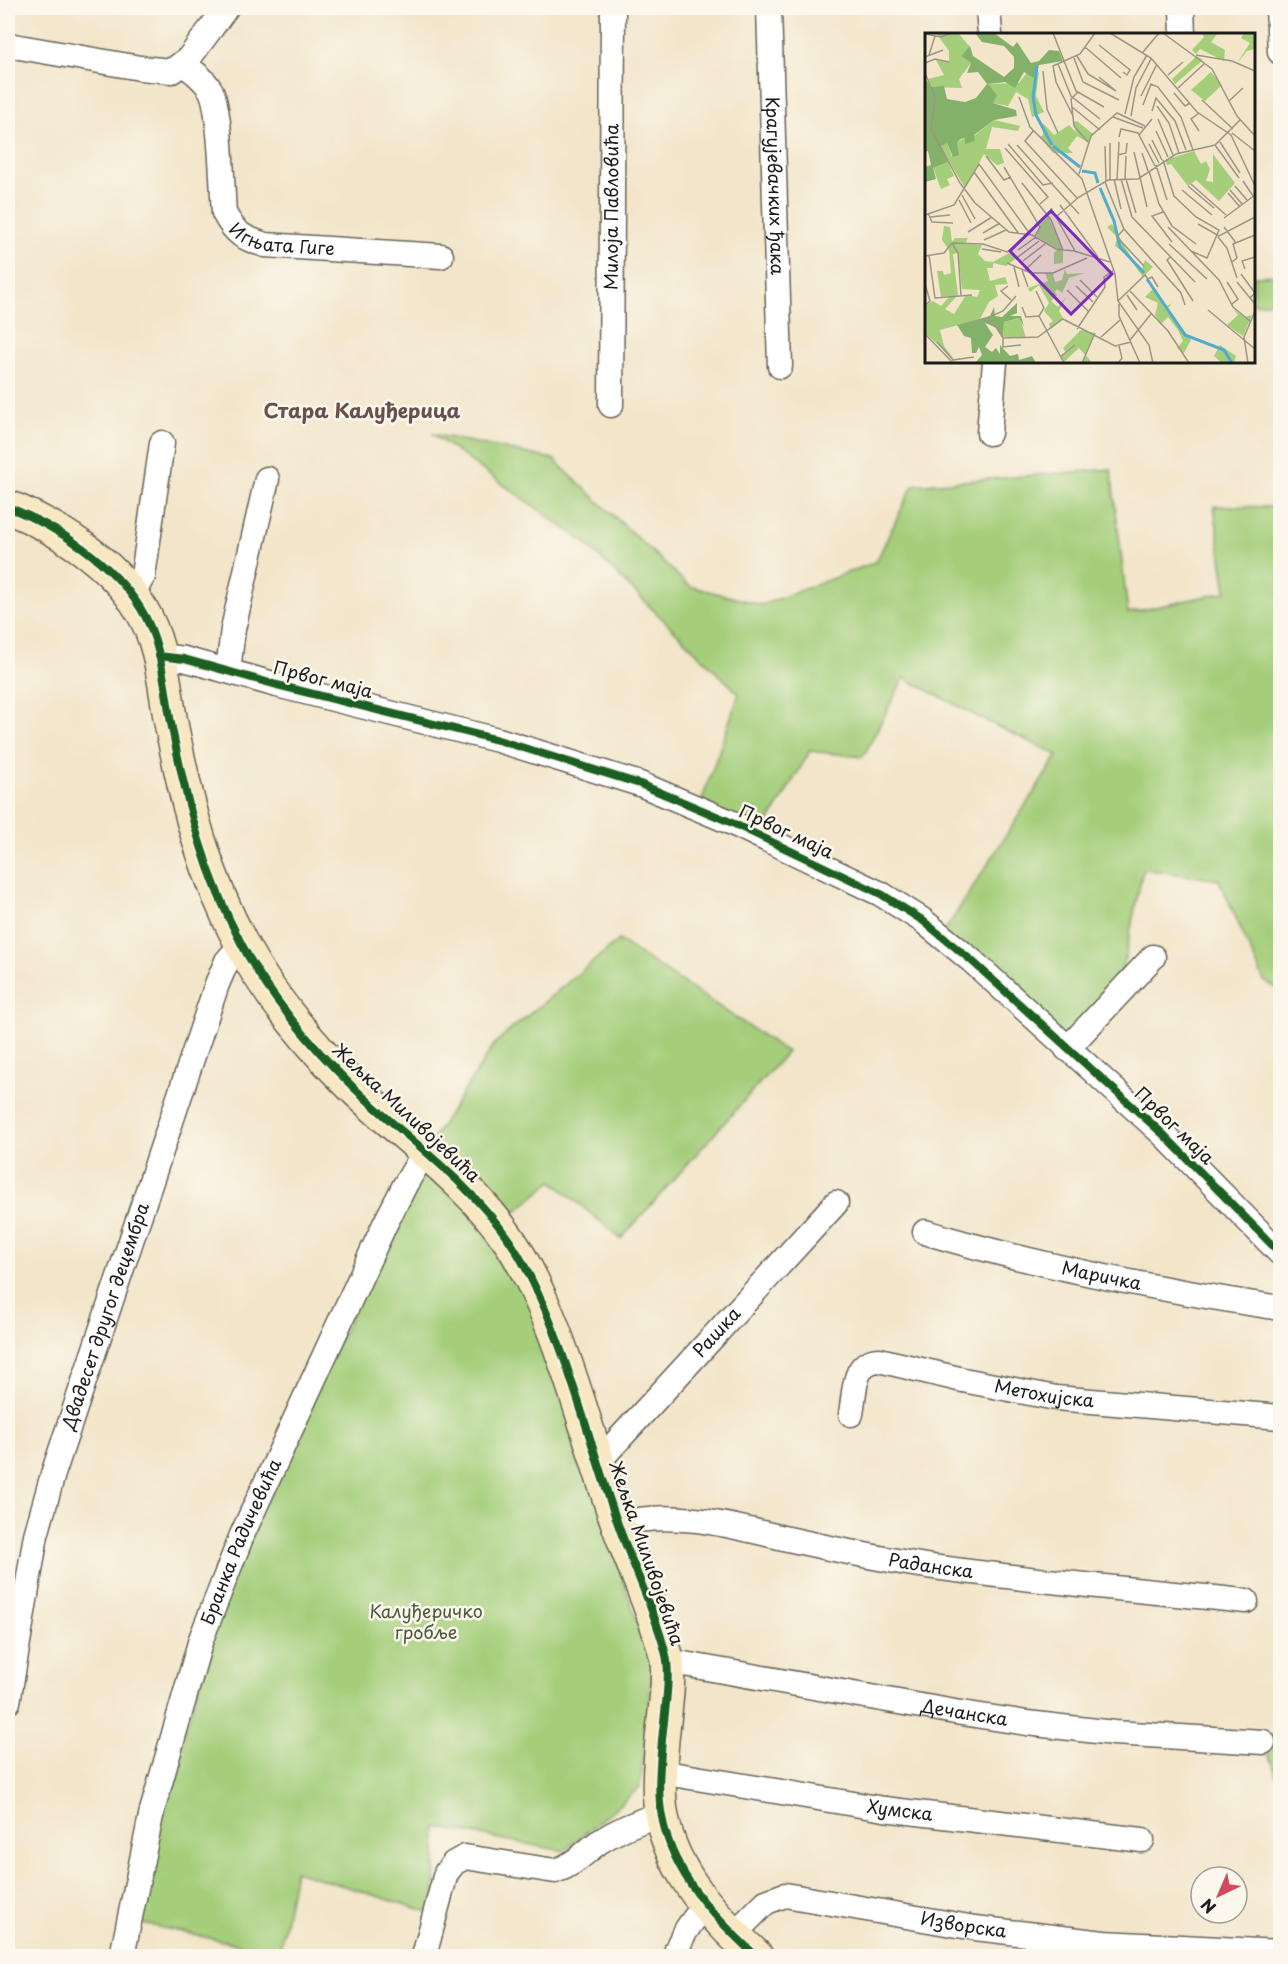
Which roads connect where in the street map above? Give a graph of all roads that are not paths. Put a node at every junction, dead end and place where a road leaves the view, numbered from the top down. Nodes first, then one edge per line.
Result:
1 (226, 8) edge
2 (613, 8) edge
3 (769, 8) edge
4 (988, 8) edge
5 (1182, 8) edge
6 (1278, 8) edge
7 (990, 33) edge
8 (1183, 33) edge
9 (8, 45) edge
10 (1281, 52) edge
11 (183, 64) junction
12 (441, 256) dead end
13 (994, 363) edge
14 (780, 366) dead end
15 (611, 405) dead end
16 (989, 433) dead end
17 (162, 443) dead end
18 (267, 479) dead end
19 (8, 507) edge
20 (128, 592) junction
21 (159, 656) junction
22 (228, 671) junction
23 (242, 945) junction
24 (1153, 957) dead end
25 (1067, 1049) junction
26 (425, 1151) junction
27 (836, 1203) dead end
28 (925, 1232) dead end
29 (1281, 1253) edge
30 (1281, 1308) edge
31 (851, 1414) dead end
32 (1281, 1417) edge
33 (598, 1462) junction
34 (618, 1524) junction
35 (1246, 1601) dead end
36 (667, 1661) junction
37 (8, 1701) edge
38 (1263, 1742) dead end
39 (660, 1772) junction
40 (661, 1815) junction
41 (1142, 1840) dead end
42 (705, 1905) junction
43 (744, 1946) edge
44 (1281, 1952) edge
45 (122, 1956) edge
46 (424, 1956) edge
47 (675, 1956) edge

1 - 11 street
2 - 15 street, Милоја Павловића
3 - 14 street, Крагујевачких ђака
4 - 7 street
5 - 8 street
6 - 10 street
9 - 11 street
11 - 12 street, Игњата Гиге
13 - 16 street
17 - 20 street
18 - 22 street
19 - 20 street, Жељка Миливојевића
20 - 21 street, Жељка Миливојевића
21 - 22 street, Првог маја
21 - 23 street, Жељка Миливојевића
22 - 25 street, Првог маја
23 - 26 street, Жељка Миливојевића
23 - 37 street, Двадесет другог децембра
24 - 25 street
25 - 29 street, Првог маја
26 - 33 street, Жељка Миливојевића
26 - 45 street, Бранка Радичевића
27 - 33 street, Рашка
28 - 30 street, Маричка
31 - 32 street, Метохијска
33 - 34 street, Жељка Миливојевића
34 - 35 street, Раданска
34 - 36 street, Жељка Миливојевића
36 - 38 street, Дечанска
36 - 39 street, Жељка Миливојевића
39 - 40 street, Жељка Миливојевића
39 - 41 street, Хумска
40 - 42 street, Жељка Миливојевића
40 - 46 street
42 - 43 street, Жељка Миливојевића
42 - 47 street
43 - 44 street, Изворска

